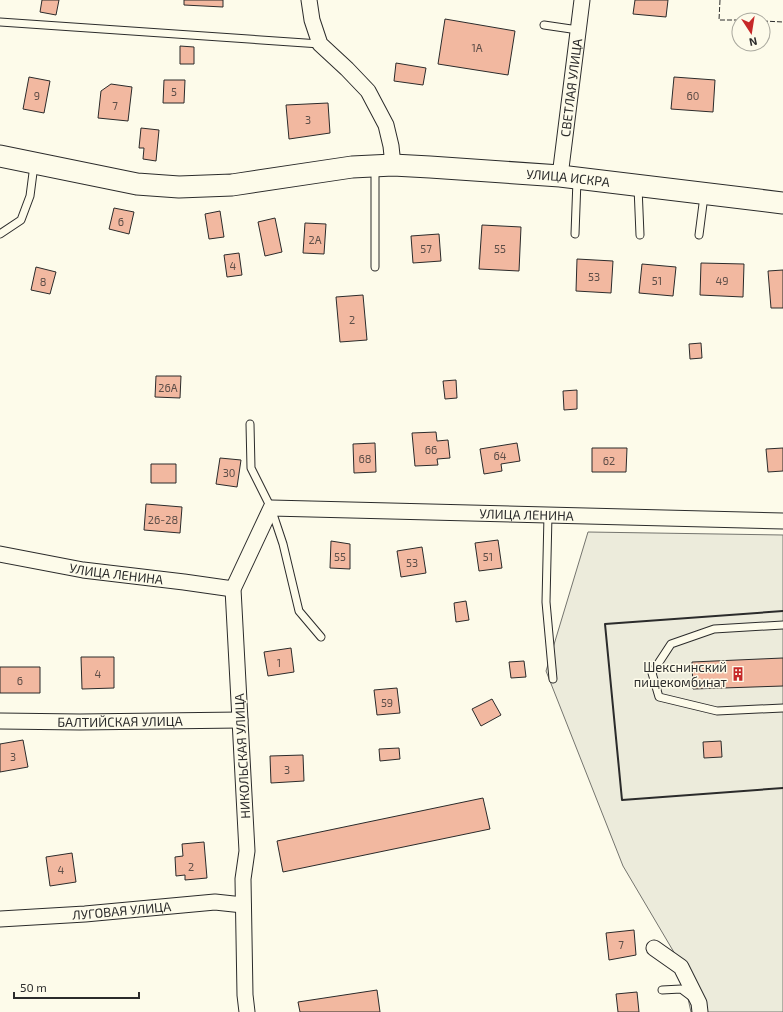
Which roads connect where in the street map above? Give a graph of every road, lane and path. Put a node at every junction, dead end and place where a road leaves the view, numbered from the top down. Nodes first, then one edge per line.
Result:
1 (309, 0) edge
2 (582, 0) edge
3 (0, 22) edge
4 (544, 25) dead end
5 (578, 30) junction
6 (320, 44) junction
7 (0, 156) edge
8 (34, 163) junction
9 (384, 166) junction
10 (569, 177) junction
11 (638, 185) junction
12 (704, 193) junction
13 (783, 203) edge
14 (0, 234) edge
15 (575, 234) dead end
16 (640, 234) dead end
17 (699, 235) dead end
18 (376, 267) dead end
19 (250, 424) dead end
20 (271, 508) junction
21 (548, 515) junction
22 (783, 521) edge
23 (0, 554) edge
24 (232, 589) junction
25 (783, 625) edge
26 (321, 637) dead end
27 (553, 679) dead end
28 (783, 708) edge
29 (240, 720) junction
30 (0, 721) edge
31 (244, 905) junction
32 (0, 919) edge
33 (654, 948) dead end
34 (662, 990) dead end
35 (700, 1007) edge
36 (246, 1012) edge

1 - 6 street
2 - 5 street, СВЕТЛАЯ УЛИЦА
3 - 6 lane
4 - 5 lane
5 - 10 street, СВЕТЛАЯ УЛИЦА
6 - 9 street
7 - 8 street, УЛИЦА ИСКРА
8 - 9 street, УЛИЦА ИСКРА
8 - 14 lane
9 - 10 street, УЛИЦА ИСКРА
9 - 18 lane
10 - 11 street, УЛИЦА ИСКРА
10 - 15 lane
11 - 12 street, УЛИЦА ИСКРА
11 - 16 lane
12 - 13 street, УЛИЦА ИСКРА
12 - 17 lane
19 - 20 lane
20 - 21 street, УЛИЦА ЛЕНИНА
20 - 24 street, НИКОЛЬСКАЯ УЛИЦА
20 - 26 lane
21 - 22 street, УЛИЦА ЛЕНИНА
21 - 27 lane
23 - 24 street, УЛИЦА ЛЕНИНА
24 - 29 street, НИКОЛЬСКАЯ УЛИЦА
25 - 28 lane
29 - 30 street, БАЛТИЙСКАЯ УЛИЦА
29 - 31 street, НИКОЛЬСКАЯ УЛИЦА
31 - 32 street, ЛУГОВАЯ УЛИЦА
31 - 36 street, НИКОЛЬСКАЯ УЛИЦА
33 - 35 street
34 - 35 lane

